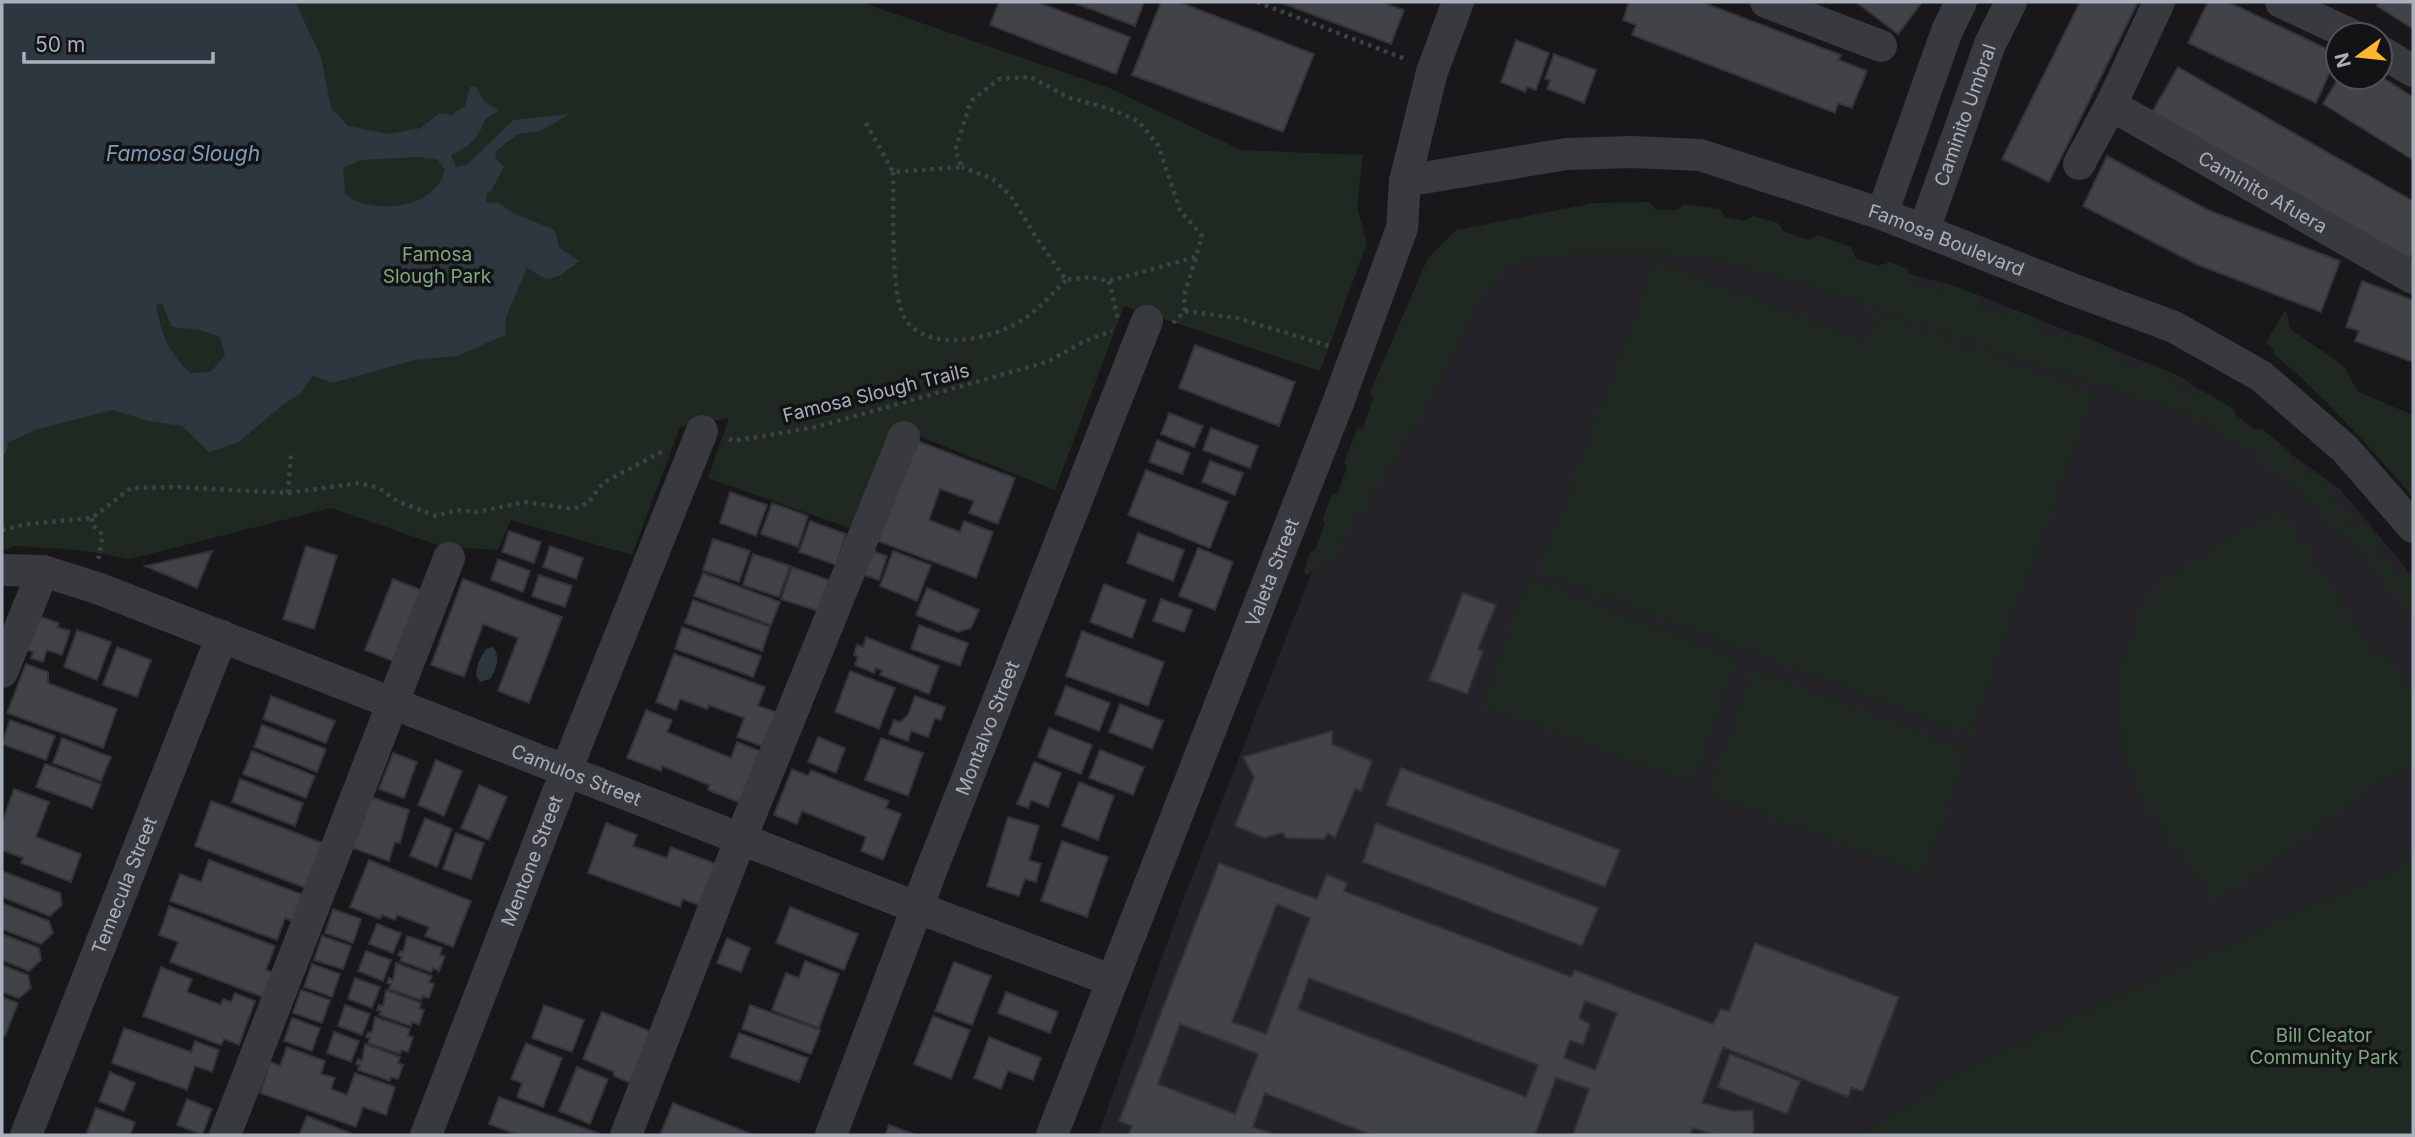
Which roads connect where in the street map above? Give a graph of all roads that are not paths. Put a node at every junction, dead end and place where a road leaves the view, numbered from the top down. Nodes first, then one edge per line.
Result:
1 (1458, 2) edge
2 (1766, 2) edge
3 (1961, 2) edge
4 (2011, 2) edge
5 (2159, 2) edge
6 (2281, 2) edge
7 (1829, 12) edge
8 (2324, 22) edge
9 (1881, 46) dead end
10 (2394, 59) edge
11 (2413, 71) edge
12 (2111, 105) junction
13 (2079, 164) dead end
14 (1405, 181) junction
15 (1882, 214) junction
16 (1924, 230) junction
17 (2413, 278) edge
18 (1133, 325) road end
19 (702, 431) road end
20 (904, 437) dead end
21 (2413, 527) edge
22 (449, 558) dead end
23 (2, 570) edge
24 (43, 571) junction
25 (222, 636) junction
26 (2, 672) edge
27 (392, 703) junction
28 (567, 771) junction
29 (741, 838) junction
30 (918, 908) junction
31 (1111, 980) junction
32 (26, 1135) edge
33 (225, 1135) edge
34 (426, 1135) edge
35 (626, 1135) edge
36 (831, 1135) edge
37 (1052, 1135) edge

1 - 14 street, Valeta Street
2 - 7 street
3 - 15 street
4 - 16 street, Caminito Umbral
5 - 12 street
6 - 8 street
7 - 9 street
10 - 11 street
12 - 13 street
12 - 17 street, Caminito Afuera
14 - 15 street, Famosa Boulevard
14 - 31 street, Valeta Street
15 - 16 street, Famosa Boulevard
16 - 21 street, Famosa Boulevard
18 - 30 street, Montalvo Street
19 - 28 street, Mentone Street
20 - 29 street
22 - 27 street
23 - 24 street
24 - 25 street, Camulos Street
24 - 26 street
25 - 27 street, Camulos Street
25 - 32 street, Temecula Street
27 - 28 street, Camulos Street
27 - 33 street
28 - 29 street, Camulos Street
28 - 34 street, Mentone Street
29 - 30 street, Camulos Street
29 - 35 street
30 - 31 street, Camulos Street
30 - 36 street, Montalvo Street
31 - 37 street, Valeta Street

